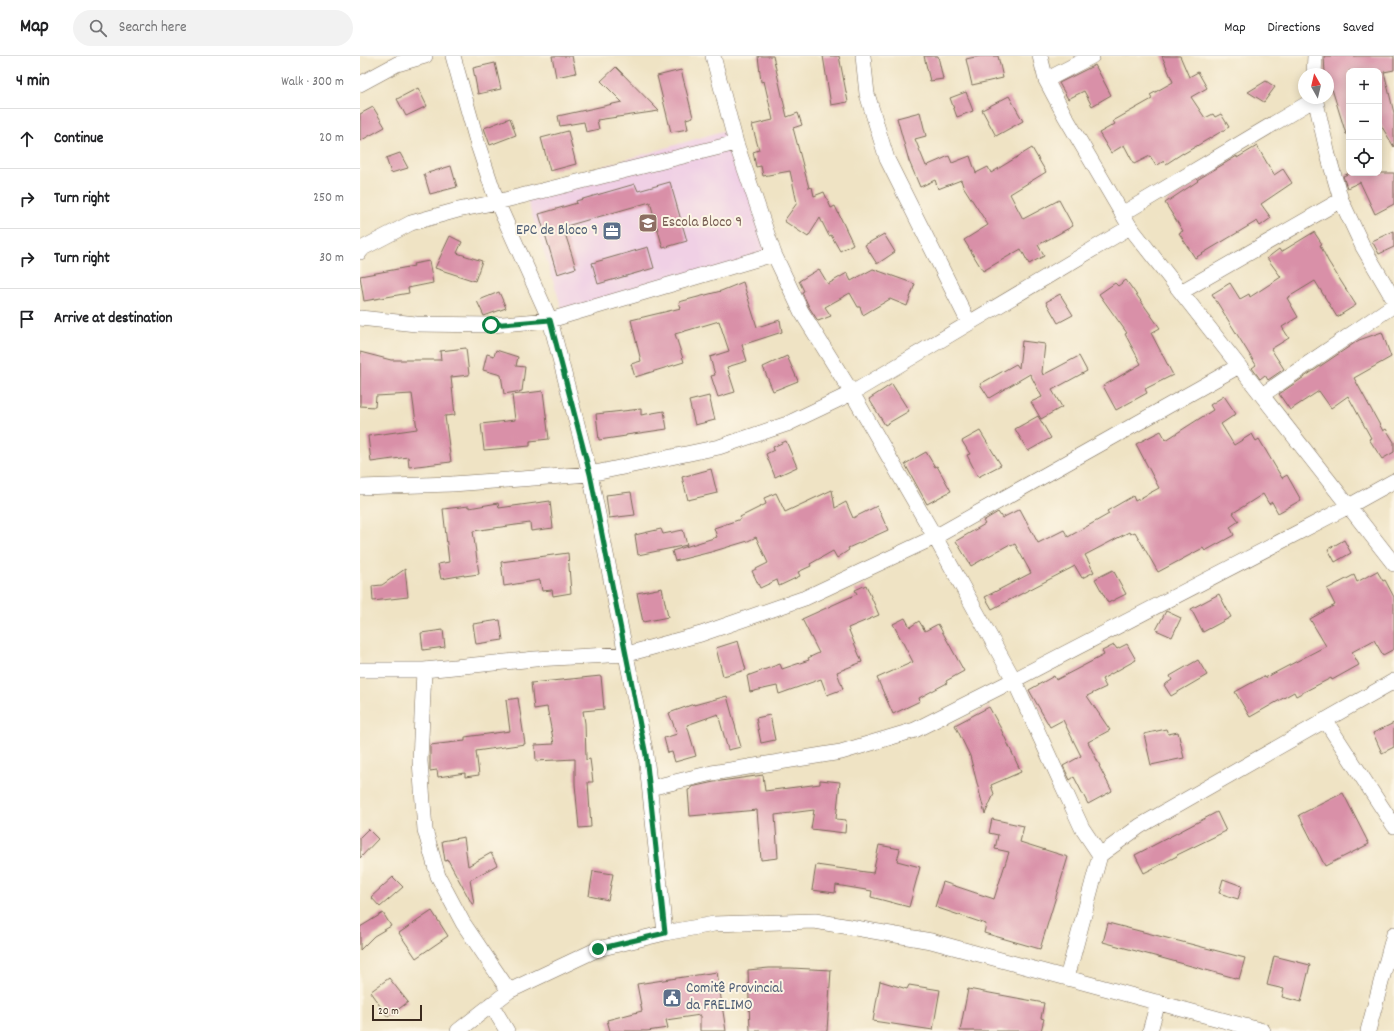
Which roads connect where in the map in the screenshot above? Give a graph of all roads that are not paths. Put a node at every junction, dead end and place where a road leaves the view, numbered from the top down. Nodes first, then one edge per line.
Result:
1 (425, 56) edge
2 (453, 56) edge
3 (713, 56) edge
4 (864, 56) edge
5 (1040, 56) edge
6 (1092, 56) edge
7 (1315, 56) edge
8 (1314, 68) edge
9 (1046, 80) junction
10 (360, 84) edge
11 (1307, 104) edge
12 (1316, 104) edge
13 (736, 143) junction
14 (1341, 200) junction
15 (497, 202) junction
16 (1122, 214) junction
17 (1130, 227) junction
18 (360, 252) edge
19 (774, 254) junction
20 (1181, 292) junction
21 (1394, 300) edge
22 (1394, 305) edge
23 (360, 318) edge
24 (550, 320) junction
25 (969, 324) junction
26 (1239, 366) junction
27 (852, 393) junction
28 (1262, 395) junction
29 (590, 474) junction
30 (1394, 480) edge
31 (360, 487) edge
32 (1349, 506) junction
33 (935, 537) junction
34 (1394, 564) edge
35 (627, 654) junction
36 (360, 670) edge
37 (424, 670) junction
38 (1014, 680) junction
39 (1394, 681) edge
40 (1325, 720) junction
41 (650, 788) junction
42 (1394, 826) edge
43 (1100, 855) junction
44 (665, 933) junction
45 (1394, 934) edge
46 (1067, 978) junction
47 (509, 991) junction
48 (1158, 1002) junction
49 (491, 1004) junction
50 (458, 1031) edge
51 (507, 1031) edge
52 (1150, 1031) edge
53 (1263, 1031) edge
54 (1368, 1031) edge

1 - 10 street
2 - 15 street
3 - 13 street
4 - 25 street
5 - 9 street
6 - 9 street
7 - 8 street
9 - 16 street
11 - 16 street
12 - 14 street
13 - 15 street
13 - 19 street
14 - 20 street
14 - 21 street
15 - 18 street
15 - 24 street
16 - 17 street
17 - 20 street
17 - 25 street
19 - 24 street
19 - 27 street
20 - 26 street
22 - 28 street
23 - 24 street
24 - 29 street
25 - 27 street
26 - 28 street
26 - 33 street
27 - 29 street
27 - 33 street
28 - 32 street
29 - 31 street
29 - 35 street
30 - 32 street
32 - 34 street
32 - 38 street
33 - 35 street
33 - 38 street
35 - 37 street
35 - 41 street
36 - 37 street
37 - 47 street
38 - 41 street
38 - 43 street
39 - 40 street
40 - 42 street
40 - 43 street
41 - 44 street
43 - 46 street
44 - 46 street
44 - 47 street
45 - 54 street
46 - 48 street
47 - 49 street
48 - 52 street
48 - 53 street
49 - 50 street
49 - 51 street

